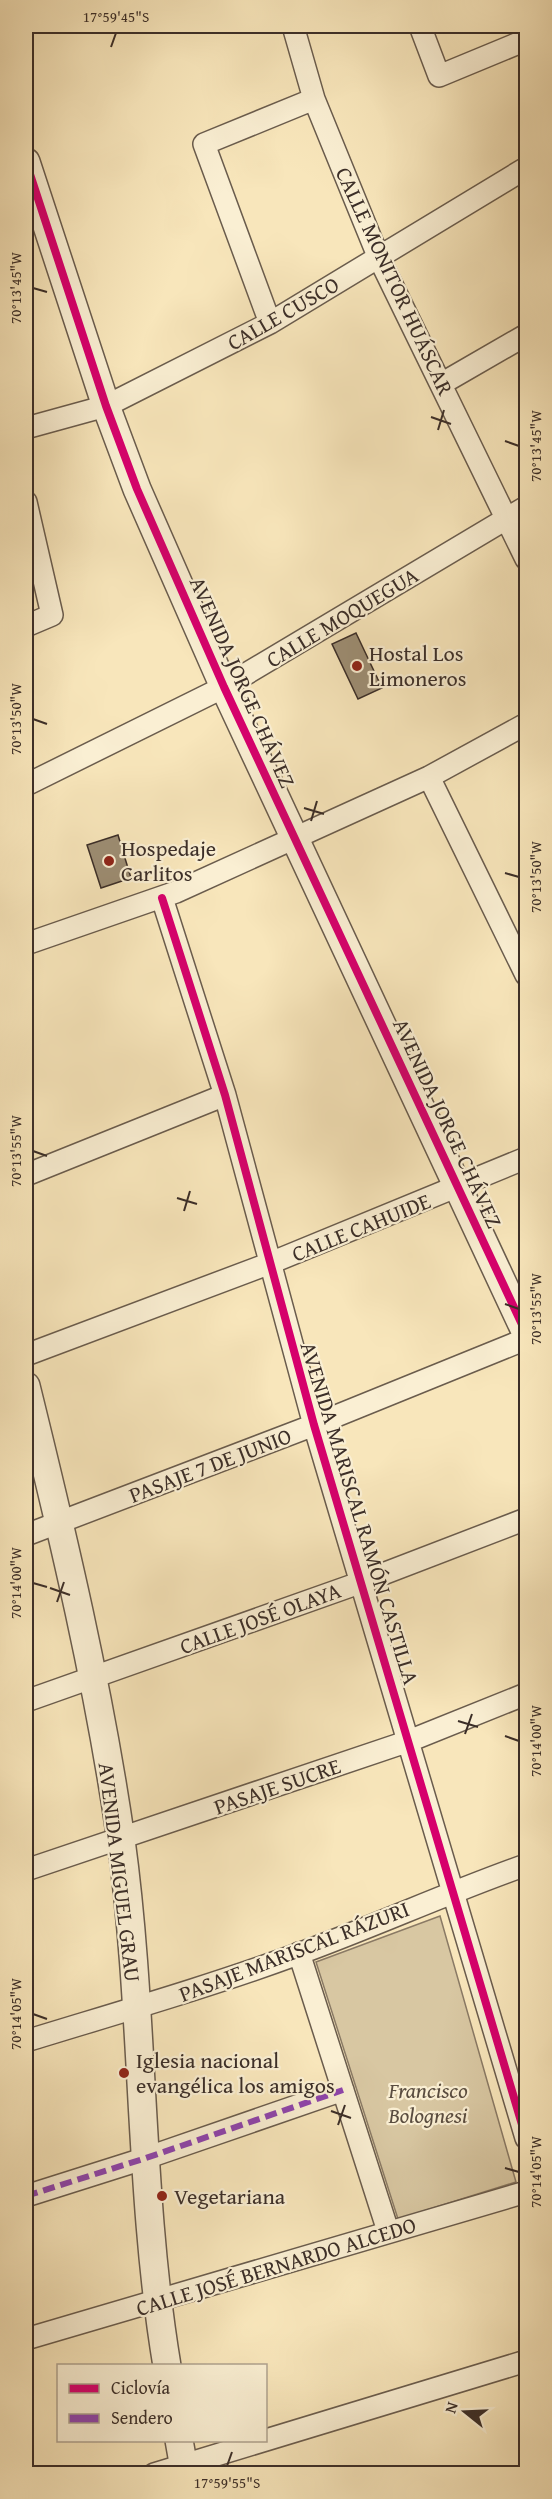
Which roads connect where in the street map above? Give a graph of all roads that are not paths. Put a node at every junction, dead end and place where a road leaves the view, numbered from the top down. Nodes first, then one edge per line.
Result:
1 (293, 26) edge
2 (420, 26) edge
3 (526, 40) edge
4 (314, 99) junction
5 (26, 162) edge
6 (526, 168) edge
7 (378, 256) junction
8 (270, 324) junction
9 (526, 335) edge
10 (441, 384) junction
11 (106, 406) junction
12 (26, 428) edge
13 (26, 502) edge
14 (526, 507) edge
15 (507, 520) junction
16 (526, 559) edge
17 (26, 626) edge
18 (224, 687) junction
19 (526, 724) edge
20 (429, 777) junction
21 (26, 785) edge
22 (295, 840) junction
23 (162, 898) junction
24 (26, 944) edge
25 (526, 975) edge
26 (225, 1095) junction
27 (526, 1158) edge
28 (26, 1175) edge
29 (458, 1188) junction
30 (268, 1264) junction
31 (526, 1333) edge
32 (526, 1339) edge
33 (26, 1355) edge
34 (26, 1386) edge
35 (314, 1425) junction
36 (526, 1519) edge
37 (59, 1522) junction
38 (26, 1535) edge
39 (362, 1582) junction
40 (92, 1678) junction
41 (526, 1694) edge
42 (26, 1701) edge
43 (409, 1741) junction
44 (121, 1840) junction
45 (526, 1865) edge
46 (26, 1870) edge
47 (451, 1892) junction
48 (299, 1953) junction
49 (137, 2007) junction
50 (26, 2041) edge
51 (343, 2090) junction
52 (526, 2138) edge
53 (146, 2158) junction
54 (526, 2192) edge
55 (26, 2196) edge
56 (388, 2231) junction
57 (157, 2302) junction
58 (26, 2339) edge
59 (526, 2361) edge
60 (167, 2364) edge
61 (267, 2436) edge
62 (245, 2442) edge
63 (183, 2460) edge
64 (154, 2474) edge

1 - 4 street, CALLE MONITOR HUÁSCAR
2 - 3 street
4 - 7 street, CALLE MONITOR HUÁSCAR
4 - 8 street
5 - 11 street, AVENIDA JORGE CHÁVEZ
6 - 7 street, CALLE CUSCO
7 - 8 street, CALLE CUSCO
7 - 10 street, CALLE MONITOR HUÁSCAR
8 - 11 street, CALLE CUSCO
9 - 10 street
10 - 15 street, CALLE MONITOR HUÁSCAR
11 - 12 street, CALLE CUSCO
11 - 18 street, AVENIDA JORGE CHÁVEZ
13 - 17 street
14 - 15 street, CALLE MOQUEGUA
15 - 16 street, CALLE MONITOR HUÁSCAR
15 - 18 street, CALLE MOQUEGUA
18 - 21 street, CALLE MOQUEGUA
18 - 22 street, AVENIDA JORGE CHÁVEZ
19 - 20 street
20 - 22 street
20 - 25 street
22 - 23 street
22 - 29 street, AVENIDA JORGE CHÁVEZ
23 - 24 street
23 - 26 street, AVENIDA MARISCAL RAMÓN CASTILLA
26 - 28 street
26 - 30 street, AVENIDA MARISCAL RAMÓN CASTILLA
27 - 29 street, CALLE CAHUIDE
29 - 30 street, CALLE CAHUIDE
29 - 31 street, AVENIDA JORGE CHÁVEZ
30 - 33 street, CALLE CAHUIDE
30 - 35 street, AVENIDA MARISCAL RAMÓN CASTILLA
32 - 35 street, PASAJE 7 DE JUNIO
34 - 37 street, AVENIDA MIGUEL GRAU
35 - 37 street, PASAJE 7 DE JUNIO
35 - 39 street, AVENIDA MARISCAL RAMÓN CASTILLA
36 - 39 street, CALLE JOSÉ OLAYA
37 - 38 street, PASAJE 7 DE JUNIO
37 - 40 street, AVENIDA MIGUEL GRAU
39 - 40 street, CALLE JOSÉ OLAYA
39 - 43 street, AVENIDA MARISCAL RAMÓN CASTILLA
40 - 42 street, CALLE JOSÉ OLAYA
40 - 44 street, AVENIDA MIGUEL GRAU
41 - 43 street, PASAJE SUCRE
43 - 44 street, PASAJE SUCRE
43 - 47 street, AVENIDA MARISCAL RAMÓN CASTILLA
44 - 46 street, PASAJE SUCRE
44 - 49 street, AVENIDA MIGUEL GRAU
45 - 47 street, PASAJE MARISCAL RÁZURI
47 - 48 street, PASAJE MARISCAL RÁZURI
47 - 52 street, AVENIDA MARISCAL RAMÓN CASTILLA
48 - 49 street, PASAJE MARISCAL RÁZURI
48 - 51 street
49 - 50 street, PASAJE MARISCAL RÁZURI
49 - 53 street, AVENIDA MIGUEL GRAU
51 - 53 street
51 - 56 street
53 - 55 street
53 - 57 street, AVENIDA MIGUEL GRAU
54 - 56 street, CALLE JOSÉ BERNARDO ALCEDO
56 - 57 street, CALLE JOSÉ BERNARDO ALCEDO
57 - 58 street, CALLE JOSÉ BERNARDO ALCEDO
57 - 60 street, AVENIDA MIGUEL GRAU
59 - 61 street
62 - 63 street
63 - 64 street

